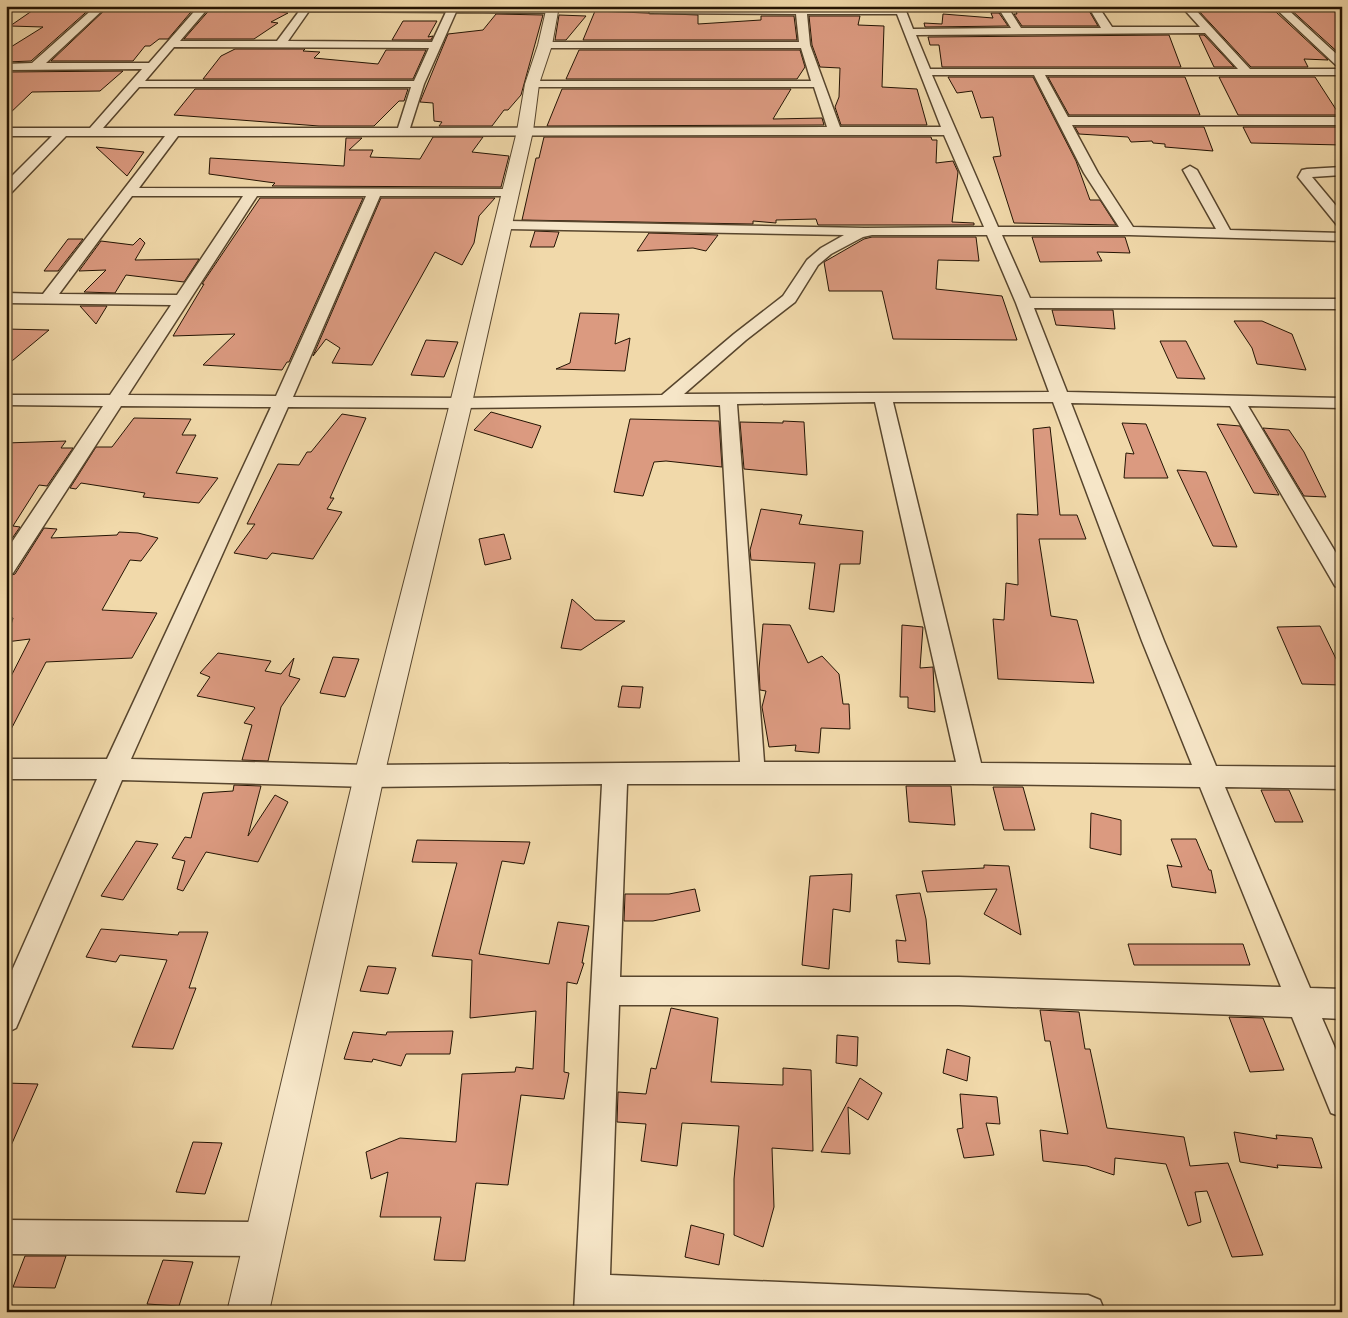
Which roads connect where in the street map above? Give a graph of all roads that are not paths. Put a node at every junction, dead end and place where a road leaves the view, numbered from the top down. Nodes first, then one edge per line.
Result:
1 (102, 6) edge
2 (205, 6) edge
3 (1002, 6) edge
4 (1093, 6) edge
5 (1186, 6) edge
6 (1278, 6) edge
7 (307, 7) edge
8 (552, 8) edge
9 (900, 9) edge
10 (452, 10) junction
11 (801, 10) junction
12 (654, 12) edge
13 (1108, 30) junction
14 (1208, 30) junction
15 (1018, 31) junction
16 (909, 32) junction
17 (281, 43) junction
18 (172, 44) junction
19 (435, 45) junction
20 (545, 45) junction
21 (805, 45) junction
22 (1342, 65) edge
23 (151, 66) junction
24 (6, 67) edge
25 (35, 67) junction
26 (925, 72) junction
27 (1246, 72) junction
28 (1038, 73) junction
29 (1339, 77) edge
30 (135, 84) junction
31 (418, 84) junction
32 (532, 84) junction
33 (819, 84) junction
34 (1065, 121) junction
35 (1342, 121) edge
36 (403, 131) junction
37 (525, 131) junction
38 (949, 131) junction
39 (6, 132) edge
40 (63, 132) junction
41 (93, 132) junction
42 (174, 132) junction
43 (835, 132) junction
44 (1190, 170) dead end
45 (1342, 171) edge
46 (6, 190) edge
47 (129, 192) junction
48 (510, 192) junction
49 (252, 193) junction
50 (374, 193) junction
51 (1342, 222) edge
52 (502, 225) junction
53 (872, 231) junction
54 (994, 231) junction
55 (1129, 231) junction
56 (1224, 234) junction
57 (1342, 236) edge
58 (6, 298) edge
59 (48, 298) junction
60 (183, 300) junction
61 (1024, 303) junction
62 (1342, 304) edge
63 (883, 397) junction
64 (1061, 397) junction
65 (728, 399) junction
66 (6, 400) edge
67 (667, 400) junction
68 (1236, 401) junction
69 (114, 402) junction
70 (282, 402) junction
71 (461, 403) junction
72 (1342, 403) edge
73 (6, 568) edge
74 (1342, 581) edge
75 (6, 769) edge
76 (114, 769) junction
77 (615, 773) junction
78 (971, 773) junction
79 (752, 774) junction
80 (1206, 775) junction
81 (369, 776) junction
82 (1342, 778) edge
83 (605, 991) junction
84 (10, 1002) edge
85 (1300, 1002) junction
86 (1342, 1004) edge
87 (1342, 1102) edge
88 (6, 1237) edge
89 (265, 1239) junction
90 (592, 1302) edge
91 (248, 1312) edge
92 (1088, 1312) edge

1 - 25 street
2 - 18 street
3 - 15 street
4 - 13 street
5 - 14 street
6 - 22 street
7 - 10 street
7 - 17 street
8 - 10 street
8 - 20 street
9 - 11 street
9 - 16 street
10 - 19 street
11 - 12 street
11 - 21 street
13 - 14 street
13 - 15 street
14 - 27 street
15 - 16 street
16 - 26 street
17 - 18 street
17 - 19 street
18 - 23 street
19 - 31 street
20 - 21 street
20 - 32 street
21 - 33 street
23 - 25 street
23 - 30 street
24 - 25 street
26 - 28 street
26 - 38 street
27 - 28 street
27 - 29 street
28 - 34 street
30 - 31 street
30 - 41 street
31 - 36 street
32 - 33 street
32 - 37 street
33 - 43 street
34 - 35 street
34 - 55 street
36 - 37 street
36 - 42 street
37 - 43 street
37 - 48 street
38 - 43 street
38 - 54 street
39 - 40 street
40 - 41 street
40 - 46 street
41 - 42 street
42 - 47 street
44 - 56 street
45 - 51 street
47 - 49 street
47 - 59 street
48 - 50 street
48 - 52 street
49 - 50 street
49 - 60 street
50 - 70 street
52 - 53 street
52 - 71 street
53 - 54 street
53 - 67 street
54 - 55 street
54 - 61 street
55 - 56 street
56 - 57 street
58 - 59 street
59 - 60 street
60 - 69 street
61 - 62 street
61 - 64 street
63 - 64 street
63 - 65 street
63 - 78 street
64 - 68 street
64 - 80 street
65 - 67 street
65 - 79 street
66 - 69 street
67 - 71 street
68 - 72 street
68 - 74 street
69 - 70 street
69 - 73 street
70 - 71 street
70 - 76 street
71 - 81 street
75 - 76 street
76 - 81 street
76 - 84 street
77 - 79 street
77 - 81 street
77 - 83 street
78 - 79 street
78 - 80 street
80 - 82 street
80 - 85 street
81 - 89 street
83 - 85 street
83 - 90 street
85 - 86 street
85 - 87 street
88 - 89 street
89 - 91 street
90 - 92 street

